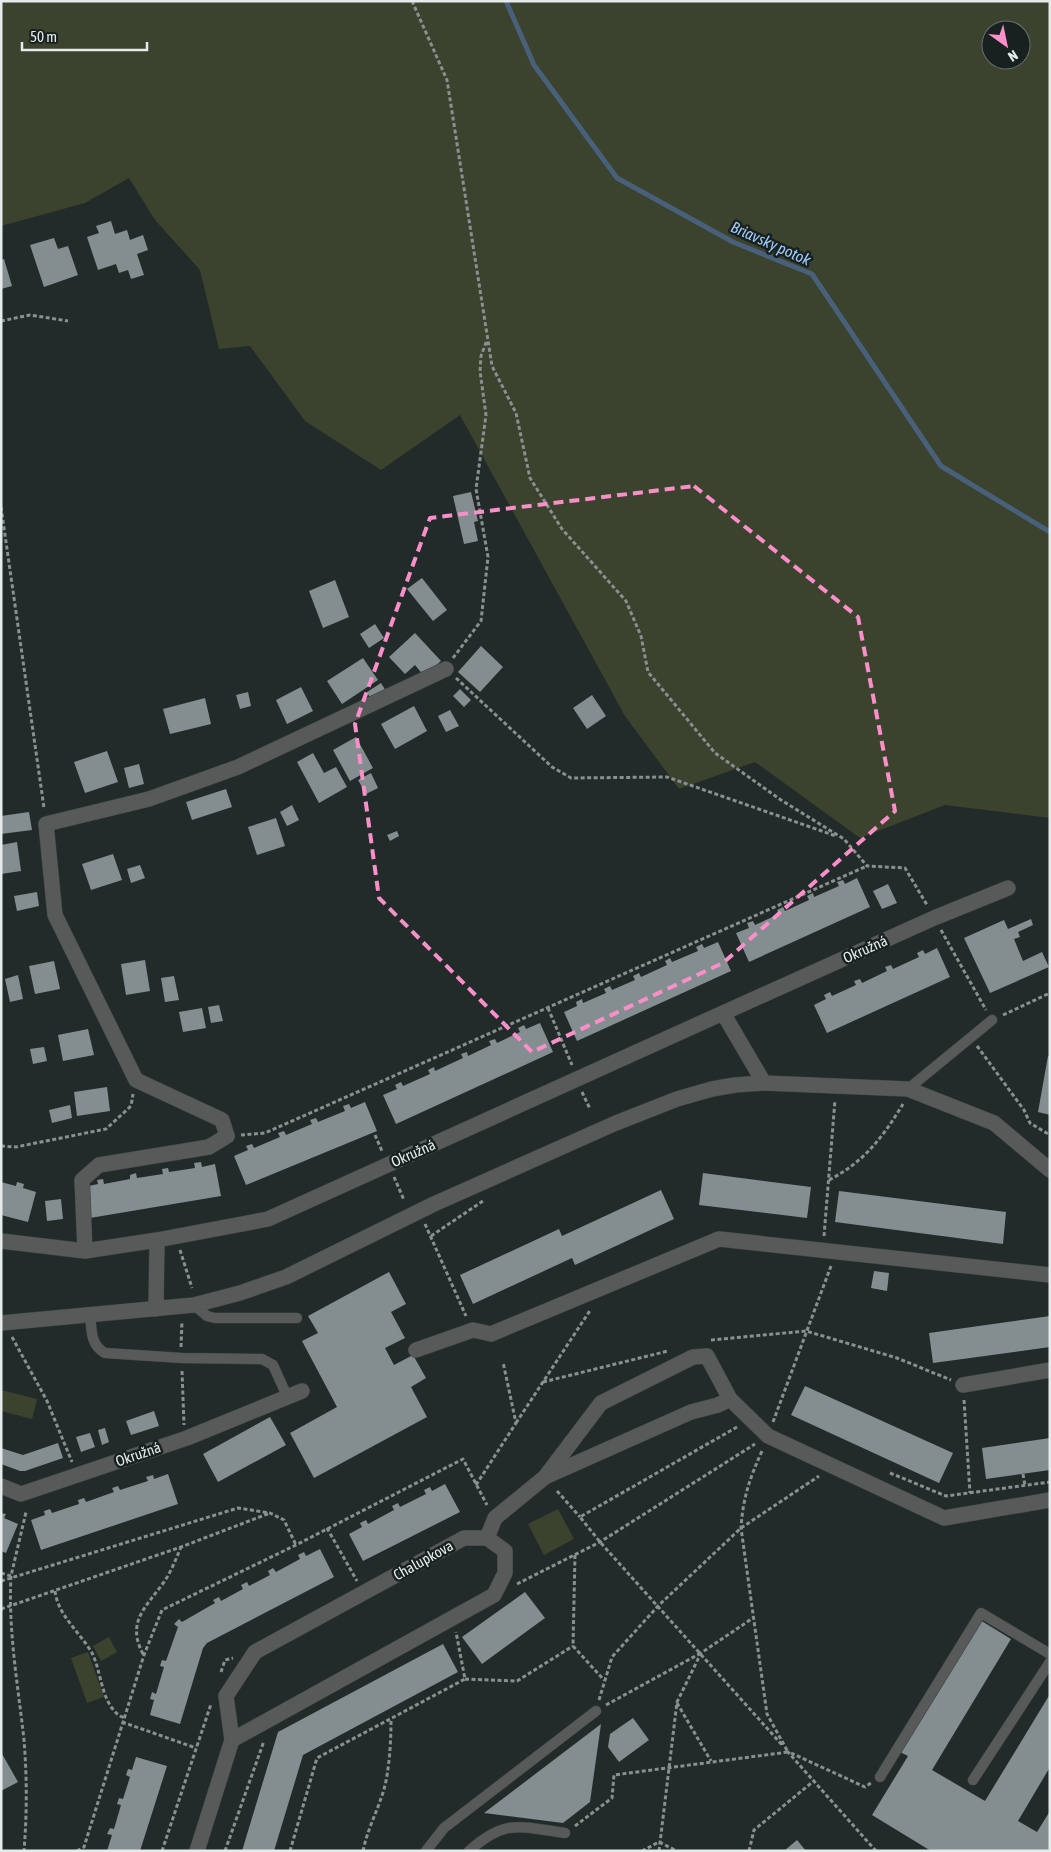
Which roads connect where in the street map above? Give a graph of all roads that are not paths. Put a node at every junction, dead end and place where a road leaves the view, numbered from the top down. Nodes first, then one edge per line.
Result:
1 (446, 669) road end
2 (1008, 888) dead end
3 (723, 1013) junction
4 (992, 1020) road end
5 (764, 1083) junction
6 (908, 1089) junction
7 (1050, 1170) edge
8 (157, 1240) junction
9 (1, 1241) edge
10 (85, 1251) junction
11 (1050, 1275) edge
12 (194, 1305) junction
13 (156, 1309) junction
14 (90, 1315) junction
15 (297, 1318) dead end
16 (4, 1323) edge
17 (416, 1350) dead end
18 (1050, 1370) edge
19 (963, 1385) road end
20 (302, 1391) dead end
21 (287, 1396) junction
22 (730, 1399) junction
23 (545, 1477) junction
24 (1, 1486) edge
25 (1050, 1500) edge
26 (487, 1538) junction
27 (1050, 1654) edge
28 (1050, 1662) edge
29 (596, 1710) road end
30 (232, 1740) junction
31 (880, 1777) road end
32 (972, 1780) dead end
33 (564, 1834) road end
34 (197, 1851) edge
35 (426, 1851) edge
36 (469, 1851) edge

1 - 10 street
2 - 3 street, Okružná
3 - 5 street
3 - 8 street, Okružná
4 - 6 lane
5 - 6 street
5 - 12 street
6 - 7 street
8 - 10 street, Okružná
8 - 13 street
9 - 10 street, Okružná
11 - 17 street
12 - 13 street
12 - 15 lane
13 - 14 street
14 - 16 street
14 - 21 lane
18 - 19 street
20 - 21 street, Okružná
21 - 24 street, Okružná
22 - 23 street
22 - 23 street
22 - 25 street
23 - 26 street
26 - 30 street, Chalupkova
26 - 30 street
27 - 31 lane
28 - 32 lane
29 - 35 lane
30 - 34 street, Chalupkova
33 - 36 lane

